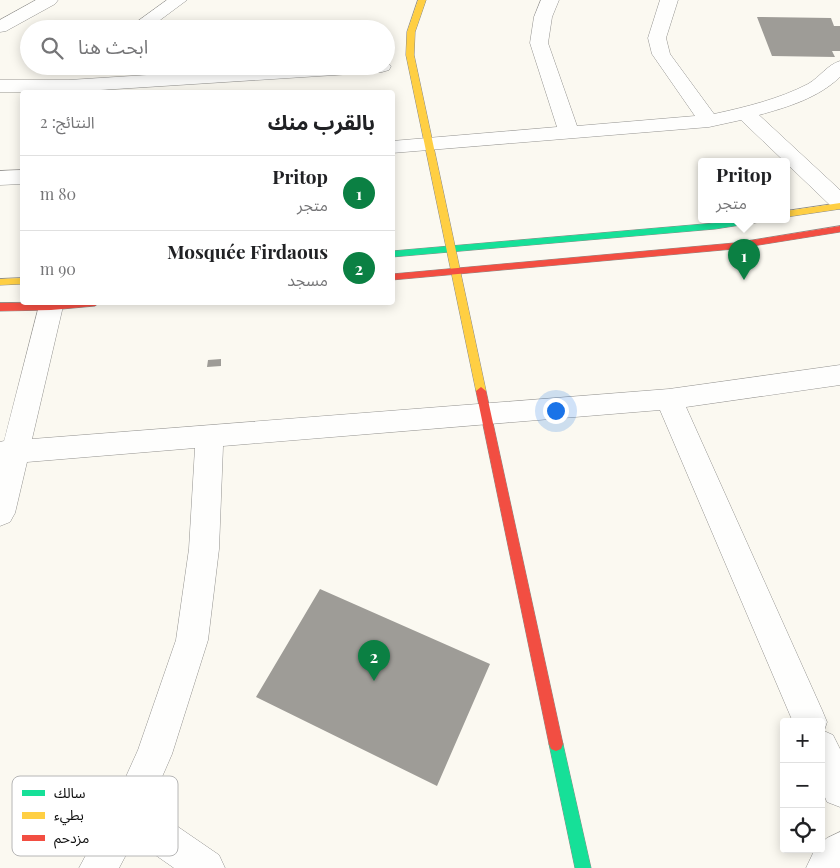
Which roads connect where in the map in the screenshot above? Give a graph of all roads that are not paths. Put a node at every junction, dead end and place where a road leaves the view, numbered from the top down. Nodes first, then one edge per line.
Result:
1 (49, 0) edge
2 (178, 0) edge
3 (417, 0) edge
4 (422, 0) edge
5 (550, 0) edge
6 (669, 0) edge
7 (149, 20) edge
8 (0, 27) edge
9 (411, 64) junction
10 (395, 65) edge
11 (840, 67) edge
12 (80, 75) edge
13 (241, 75) edge
14 (0, 86) edge
15 (69, 86) junction
16 (745, 113) junction
17 (709, 121) junction
18 (569, 133) junction
19 (429, 143) junction
20 (395, 147) edge
21 (20, 177) edge
22 (0, 178) edge
23 (840, 204) edge
24 (790, 213) edge
25 (734, 223) edge
26 (840, 229) edge
27 (452, 249) junction
28 (395, 254) edge
29 (456, 271) junction
30 (395, 277) edge
31 (0, 282) edge
32 (20, 282) edge
33 (38, 305) edge
34 (51, 305) edge
35 (0, 308) edge
36 (840, 375) edge
37 (670, 399) junction
38 (486, 414) junction
39 (210, 437) junction
40 (7, 452) edge
41 (0, 513) edge
42 (808, 718) edge
43 (825, 756) edge
44 (144, 776) edge
45 (840, 790) edge
46 (178, 849) edge
47 (840, 851) edge
48 (105, 856) edge
49 (98, 868) edge
50 (206, 868) edge
51 (583, 868) edge
52 (825, 868) edge

1 - 8 street
2 - 7 street
3 - 4 street
4 - 9 street
5 - 18 street
6 - 17 street
9 - 10 street
9 - 19 street
11 - 16 street
12 - 15 street
13 - 15 street
14 - 15 street
16 - 17 street
16 - 23 street
17 - 18 street
18 - 19 street
19 - 20 street
19 - 27 street
21 - 22 street
23 - 24 street
25 - 27 street
26 - 29 street
27 - 28 street
27 - 29 street
29 - 30 street
29 - 38 street
31 - 32 street
33 - 35 street
34 - 40 street
36 - 37 street
37 - 38 street
37 - 42 street
38 - 39 street
38 - 51 street
39 - 40 street
39 - 44 street
40 - 41 street
43 - 45 street
46 - 50 street
47 - 52 street
48 - 49 street

